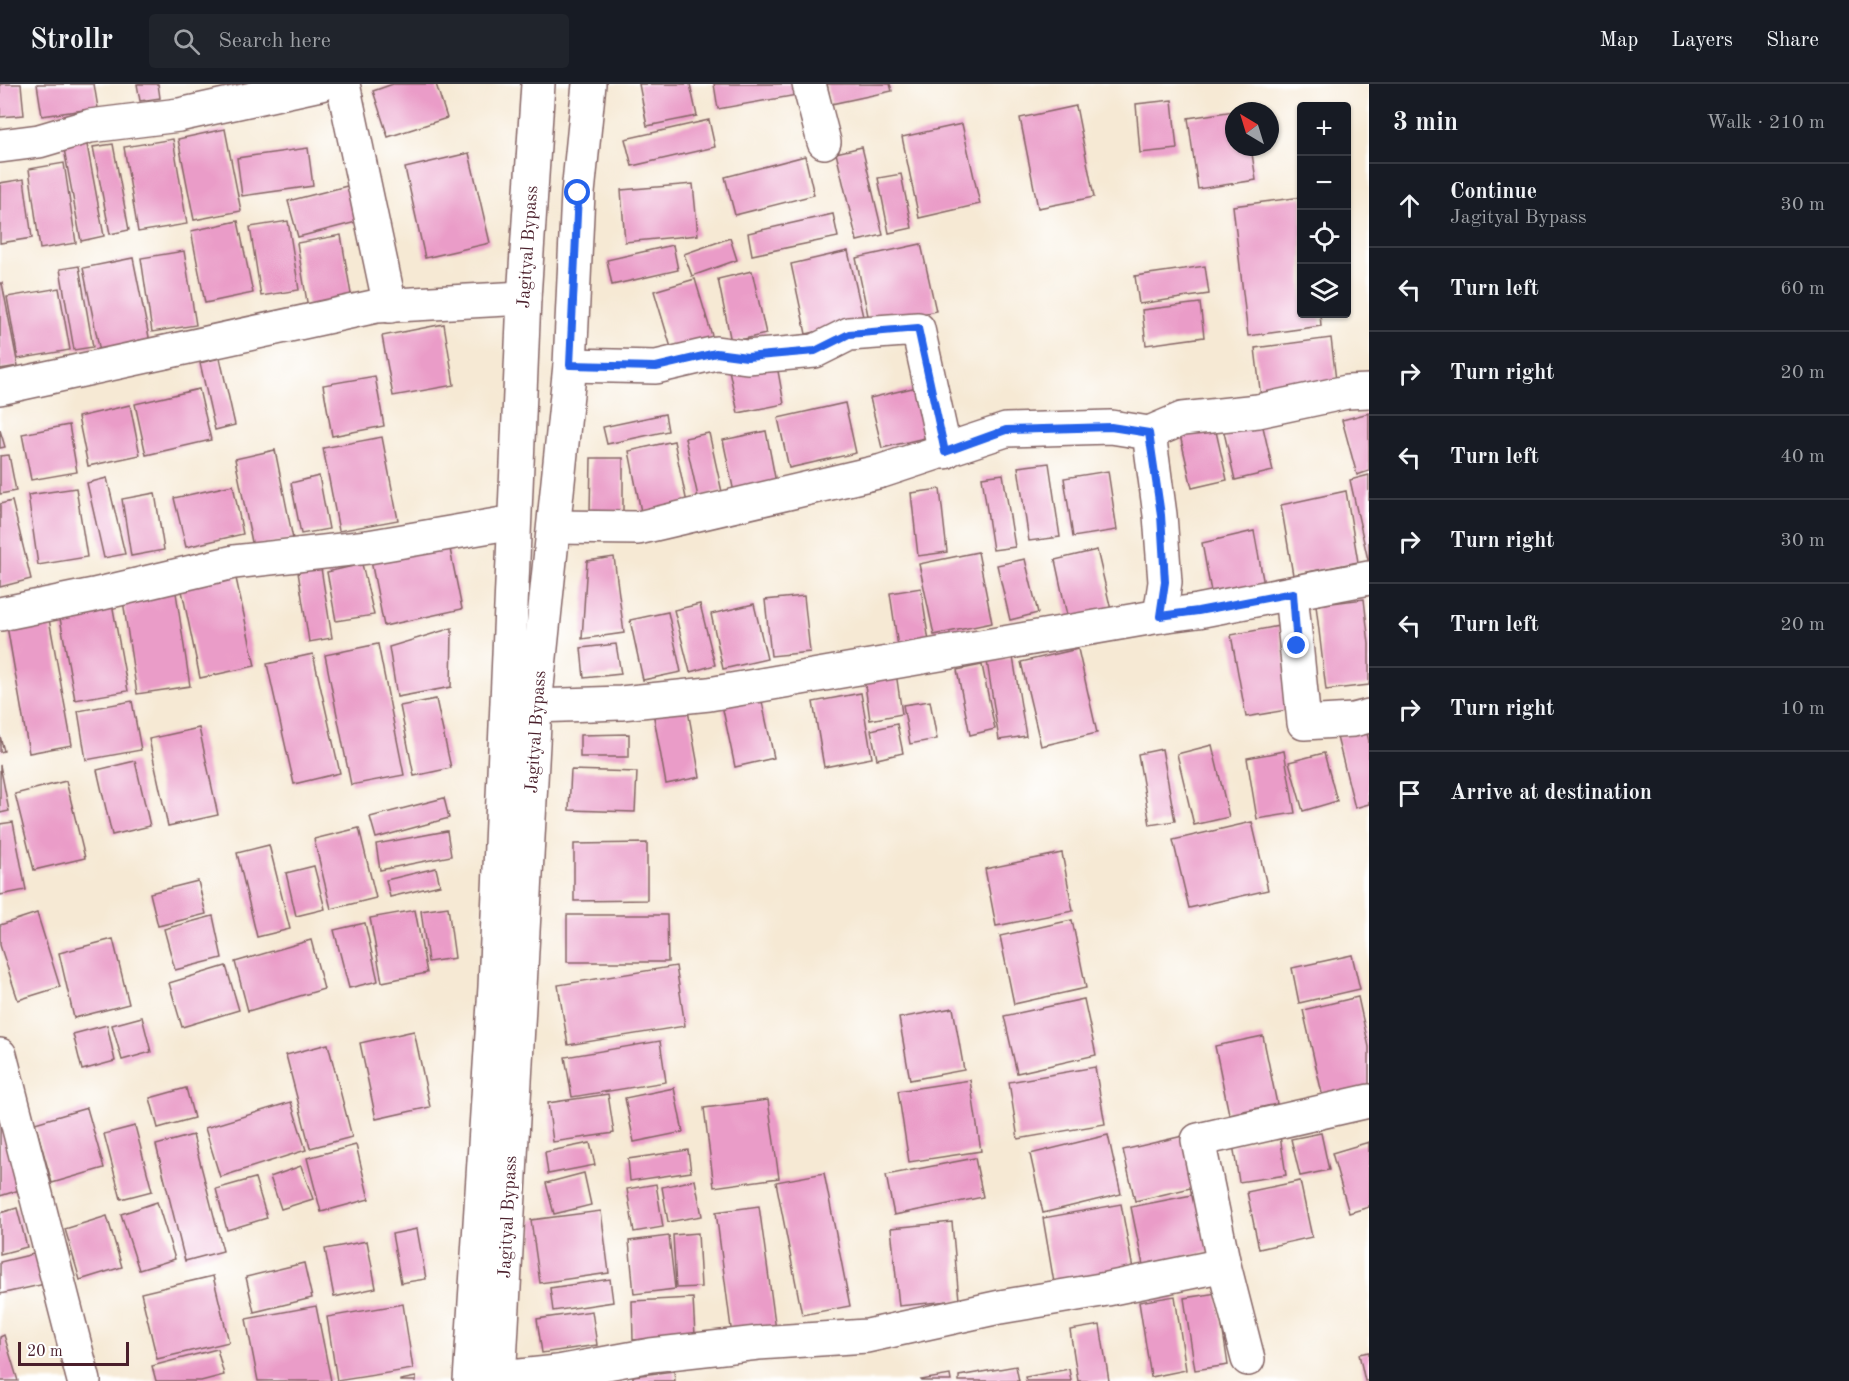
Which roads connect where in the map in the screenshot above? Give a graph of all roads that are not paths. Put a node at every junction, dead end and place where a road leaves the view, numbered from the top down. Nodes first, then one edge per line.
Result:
1 (321, 84) edge
2 (343, 84) edge
3 (538, 84) edge
4 (589, 84) edge
5 (809, 84) edge
6 (824, 142) dead end
7 (0, 146) edge
8 (524, 298) junction
9 (390, 306) junction
10 (570, 365) junction
11 (0, 388) edge
12 (1369, 391) edge
13 (1149, 433) junction
14 (945, 452) junction
15 (514, 522) junction
16 (554, 527) junction
17 (1369, 578) edge
18 (1293, 593) junction
19 (0, 614) edge
20 (1160, 616) junction
21 (535, 706) junction
22 (1369, 716) edge
23 (0, 1055) edge
24 (1369, 1101) edge
25 (1224, 1265) junction
26 (1248, 1359) dead end
27 (489, 1380) edge
28 (84, 1381) edge

1 - 7 street
2 - 9 street
3 - 8 street, Jagityal Bypass
4 - 10 street, Jagityal Bypass
5 - 6 street
8 - 9 street
8 - 15 street, Jagityal Bypass
9 - 11 street
10 - 14 street
10 - 16 street, Jagityal Bypass
12 - 13 street
13 - 14 street
13 - 20 street
14 - 16 street
15 - 19 street
15 - 27 street, Jagityal Bypass
16 - 21 street, Jagityal Bypass
17 - 18 street
18 - 20 street
18 - 22 street
20 - 21 street
21 - 27 street, Jagityal Bypass
23 - 28 street
24 - 25 street
25 - 26 street
25 - 27 street

